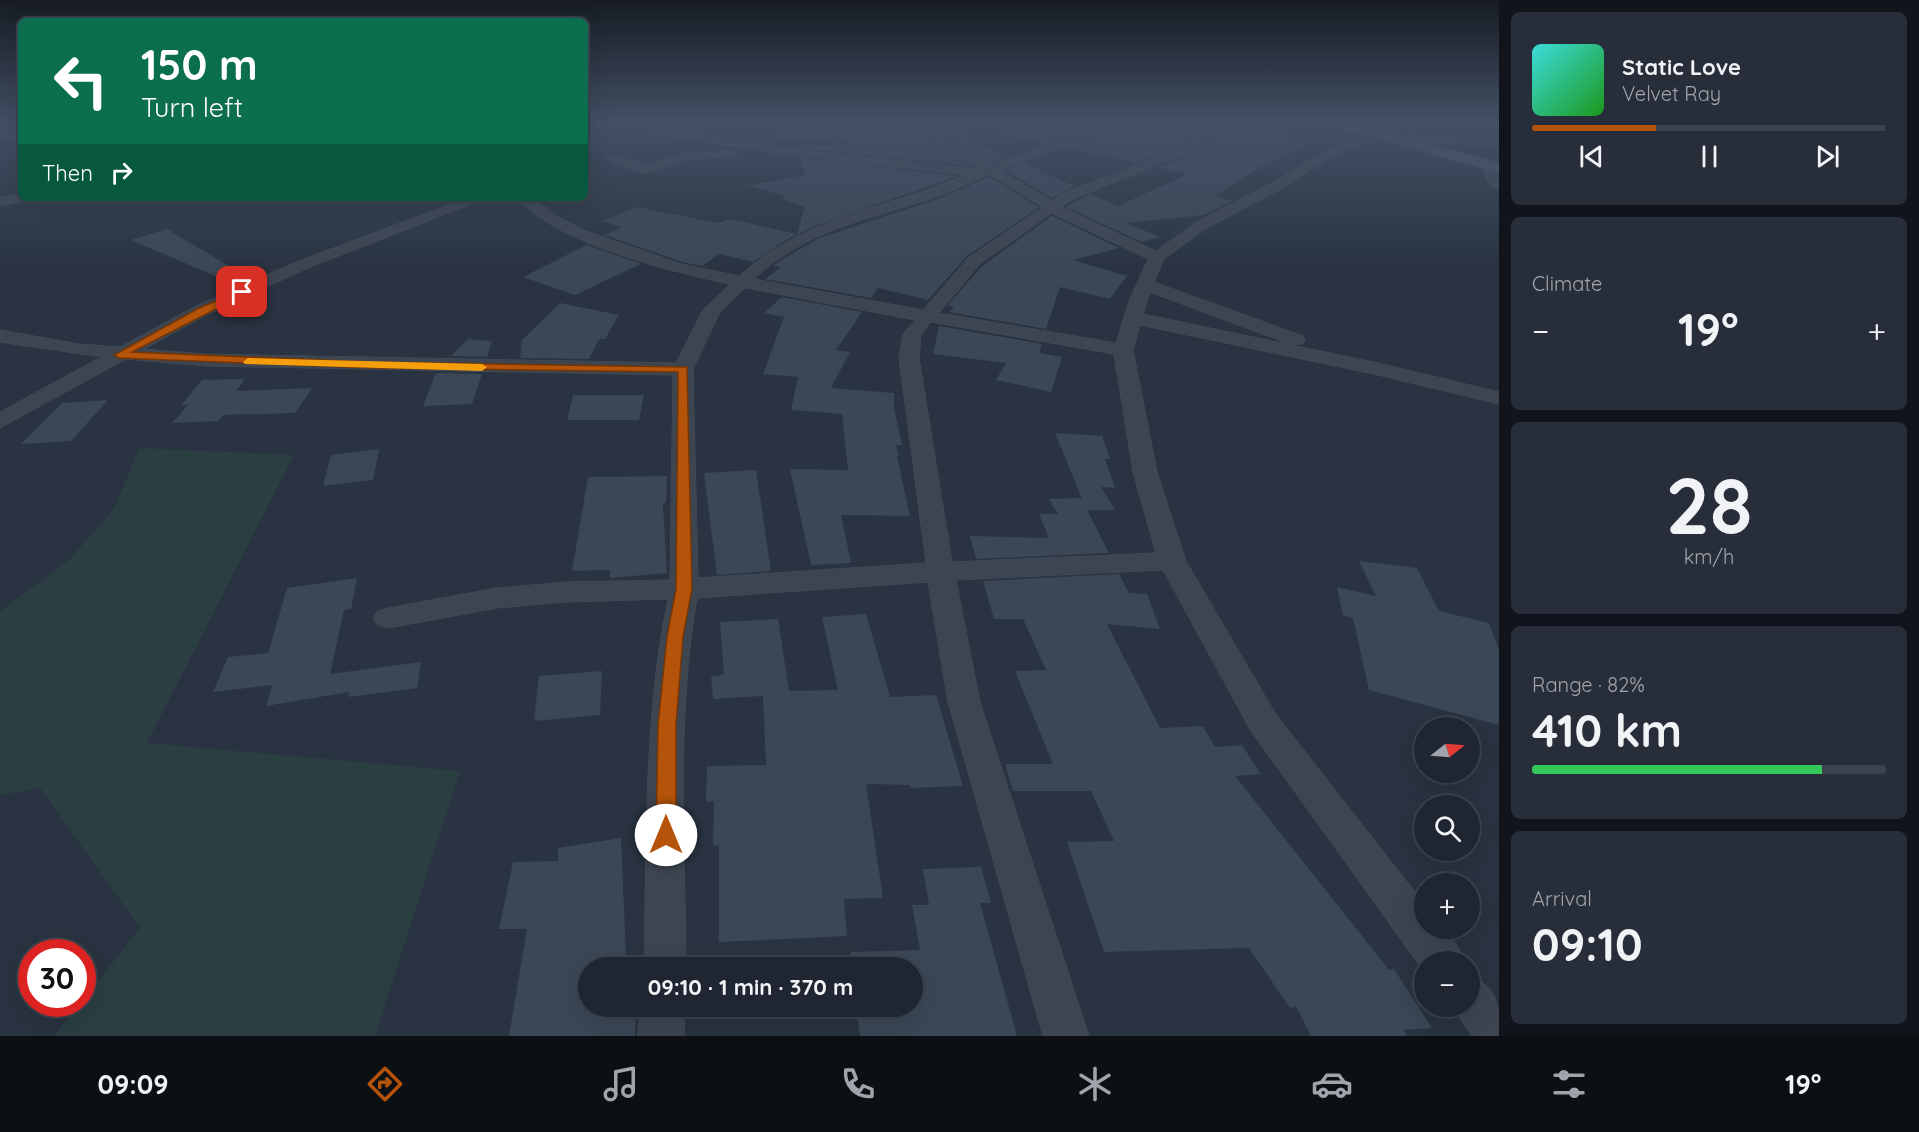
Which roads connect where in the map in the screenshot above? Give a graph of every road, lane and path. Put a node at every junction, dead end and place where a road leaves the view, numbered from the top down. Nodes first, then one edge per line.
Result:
1 (977, 171) edge
2 (1132, 171) edge
3 (1298, 171) edge
4 (1491, 171) edge
5 (986, 172) junction
6 (1499, 186) edge
7 (18, 199) edge
8 (471, 201) edge
9 (529, 201) edge
10 (0, 202) edge
11 (1052, 207) junction
12 (1157, 258) junction
13 (739, 282) junction
14 (1146, 285) junction
15 (926, 315) junction
16 (1134, 318) junction
17 (0, 336) edge
18 (1123, 350) junction
19 (119, 355) junction
20 (683, 369) junction
21 (1378, 369) junction
22 (1499, 398) edge
23 (0, 421) edge
24 (1172, 561) junction
25 (940, 571) junction
26 (684, 589) junction
27 (388, 618) dead end
28 (1435, 951) edge
29 (665, 957) edge
30 (1480, 1010) edge
31 (662, 1017) edge
32 (1499, 1035) edge
33 (661, 1036) edge
34 (1066, 1036) edge

1 - 5 street
2 - 11 street
3 - 12 street
4 - 6 street
5 - 11 street
5 - 13 street
7 - 10 street
8 - 19 street
9 - 13 street
11 - 12 street
11 - 15 street
12 - 14 street
13 - 15 street
13 - 20 street
14 - 16 street
14 - 21 street
15 - 18 street
15 - 25 street
16 - 18 street
16 - 21 street
17 - 19 street
18 - 24 street
19 - 20 street
19 - 23 street
20 - 26 street
21 - 22 street
24 - 25 street
24 - 28 street
25 - 26 street
25 - 34 street
26 - 27 street
26 - 29 street
30 - 32 street
31 - 33 street

